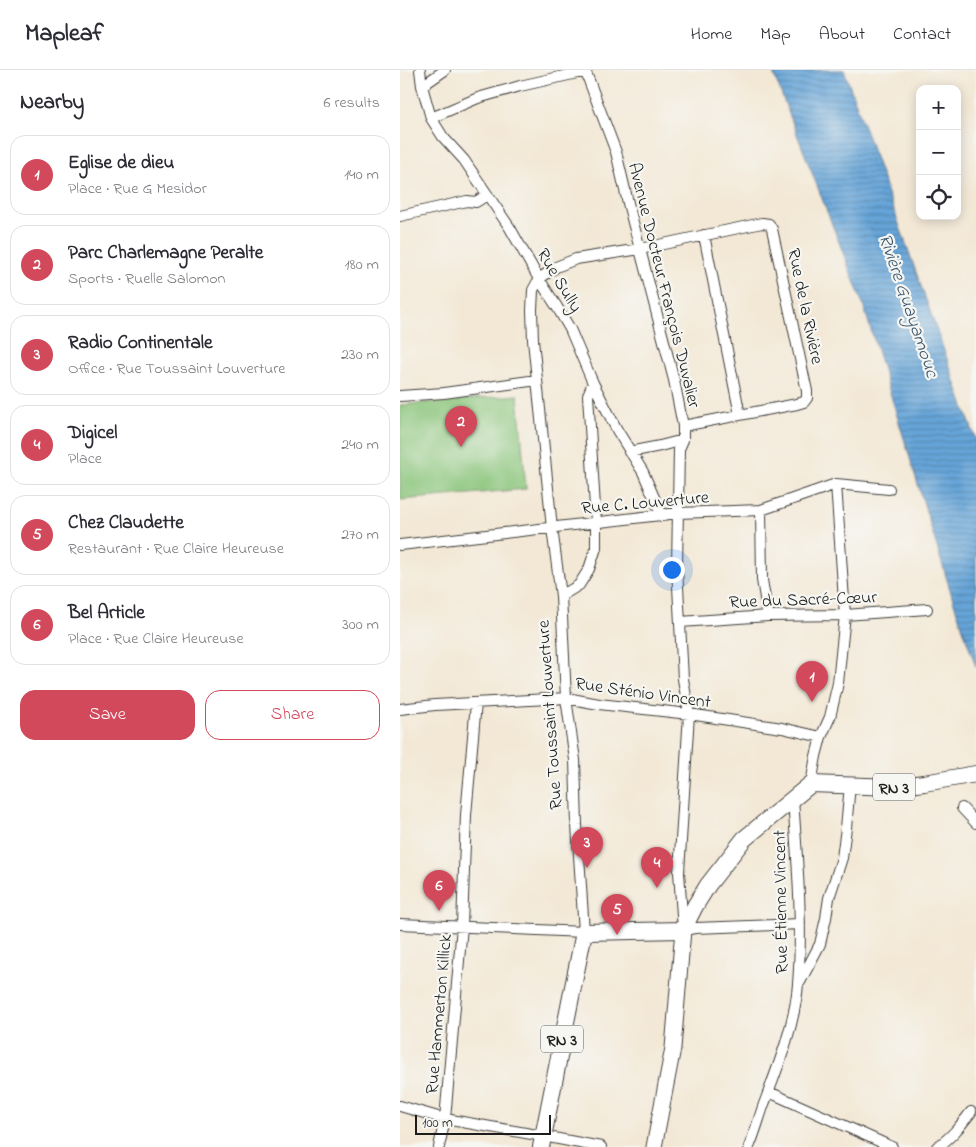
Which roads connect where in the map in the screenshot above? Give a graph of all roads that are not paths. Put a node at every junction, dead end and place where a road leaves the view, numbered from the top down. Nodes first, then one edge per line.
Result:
1 (420, 70) edge
2 (445, 70) edge
3 (585, 71) edge
4 (422, 86) junction
5 (431, 118) junction
6 (487, 195) junction
7 (400, 216) edge
8 (704, 235) junction
9 (640, 249) junction
10 (539, 279) junction
11 (537, 380) junction
12 (593, 383) junction
13 (400, 396) edge
14 (740, 415) junction
15 (683, 426) junction
16 (683, 440) junction
17 (629, 452) junction
18 (836, 484) junction
19 (889, 489) dead end
20 (761, 510) junction
21 (678, 514) junction
22 (662, 516) junction
23 (596, 523) junction
24 (552, 528) junction
25 (400, 545) edge
26 (561, 596) junction
27 (927, 609) dead end
28 (845, 615) junction
29 (768, 616) junction
30 (680, 622) junction
31 (566, 698) junction
32 (476, 703) junction
33 (400, 710) edge
34 (690, 714) junction
35 (821, 737) junction
36 (976, 774) edge
37 (811, 784) junction
38 (850, 785) junction
39 (793, 798) junction
40 (962, 808) dead end
41 (976, 823) edge
42 (400, 924) edge
43 (800, 924) junction
44 (462, 926) junction
45 (683, 930) junction
46 (584, 932) junction
47 (798, 985) junction
48 (770, 1092) junction
49 (400, 1106) edge
50 (972, 1112) dead end
51 (446, 1119) junction
52 (542, 1141) edge
53 (438, 1147) edge
54 (601, 1147) edge
55 (654, 1147) edge
56 (749, 1147) edge
57 (892, 1147) edge
58 (937, 1147) edge

1 - 4 street, Rue Sully
2 - 4 street
3 - 5 street
3 - 9 street, Avenue Docteur François Duvalier
4 - 5 street, Rue Sully
5 - 6 street, Rue Sully
6 - 7 street
6 - 10 street, Rue Sully
8 - 9 street
8 - 14 street
8 - 14 street, Rue de la Rivière
9 - 10 street
9 - 15 street, Avenue Docteur François Duvalier
10 - 11 street, Rue Toussaint Louverture
10 - 12 street, Rue Sully
11 - 13 street
11 - 24 street, Rue Toussaint Louverture
12 - 17 street, Rue Sully
12 - 23 street
14 - 15 street
15 - 16 street, Avenue Docteur François Duvalier
16 - 17 street
16 - 21 street, Avenue Docteur François Duvalier
17 - 22 street, Rue Sully
18 - 19 street, Rue C. Louverture
18 - 20 street, Rue C. Louverture
18 - 28 street
20 - 21 street, Rue C. Louverture
20 - 29 street
21 - 22 street, Rue C. Louverture
21 - 30 street, Avenue Docteur François Duvalier
22 - 23 street, Rue C. Louverture
23 - 24 street, Rue C. Louverture
23 - 26 street
24 - 25 street, Rue C. Louverture
24 - 26 street, Rue Toussaint Louverture
26 - 31 street, Rue Toussaint Louverture
27 - 28 street, Rue du Sacré-Cœur
28 - 29 street, Rue du Sacré-Cœur
28 - 35 street
29 - 30 street, Rue du Sacré-Cœur
30 - 34 street, Avenue Docteur François Duvalier
31 - 32 street, Rue Sténio Vincent
31 - 34 street, Rue Sténio Vincent
31 - 46 street, Rue Toussaint Louverture
32 - 33 street, Rue Sténio Vincent
32 - 44 street, Rue Hammerton Killick
34 - 35 street, Rue Sténio Vincent
34 - 45 street, Avenue Docteur François Duvalier
35 - 37 street
36 - 38 main road, RN 3
37 - 38 main road, RN 3
37 - 39 main road
38 - 47 street
39 - 43 street, Rue Étienne Vincent
39 - 45 main road
40 - 41 street
42 - 44 street
43 - 45 street
43 - 47 street, Rue Étienne Vincent
44 - 46 street
44 - 51 street, Rue Hammerton Killick
45 - 46 main road
45 - 55 main road
46 - 52 main road, Rue Toussaint Louverture / RN 3
47 - 48 street, Rue Étienne Vincent
48 - 56 street, Rue Étienne Vincent
48 - 57 street
49 - 51 street
50 - 58 street
51 - 52 street
51 - 53 street, Rue Hammerton Killick
52 - 54 street

